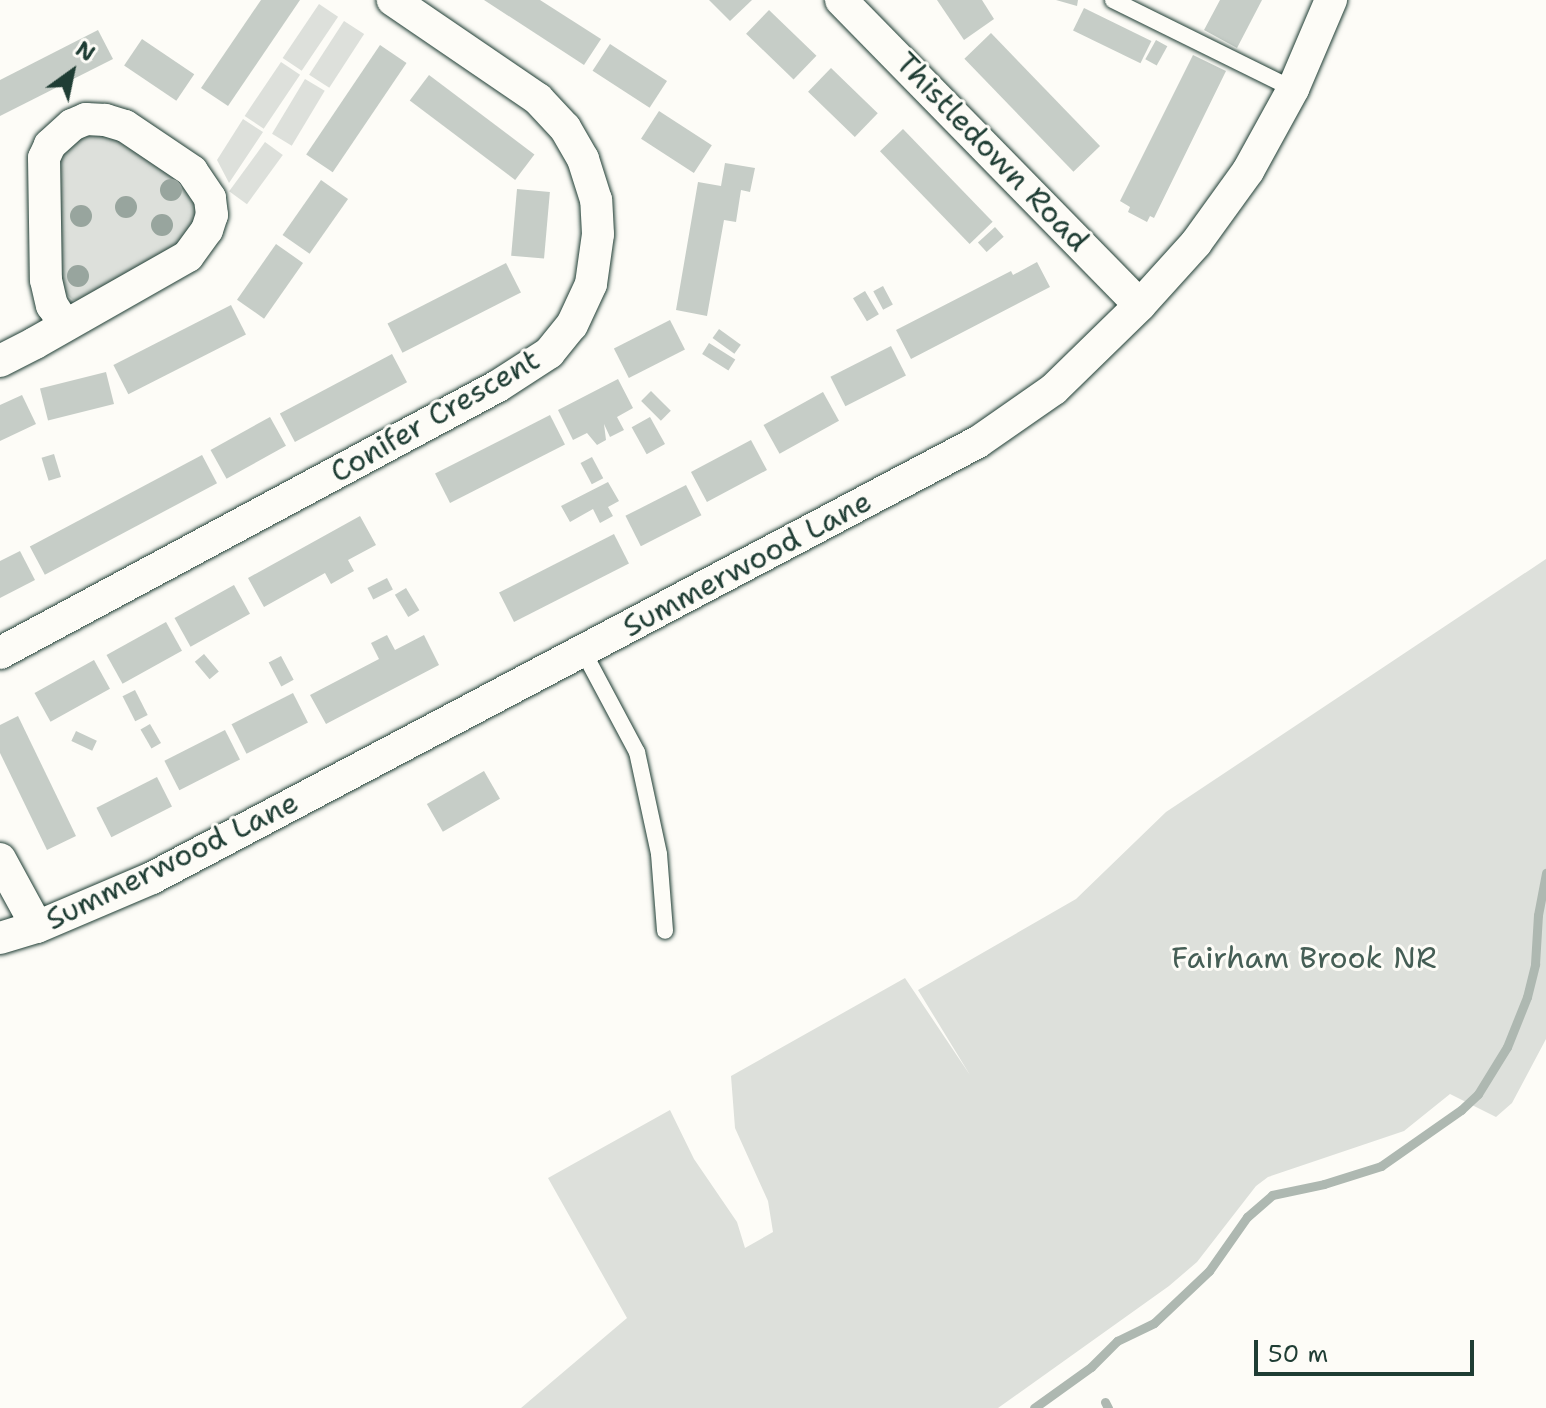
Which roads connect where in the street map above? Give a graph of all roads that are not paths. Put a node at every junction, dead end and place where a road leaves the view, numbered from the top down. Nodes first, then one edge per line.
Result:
1 (393, 0) edge
2 (841, 0) edge
3 (1113, 0) edge
4 (1331, 0) edge
5 (1293, 89) junction
6 (1140, 305) junction
7 (65, 325) junction
8 (0, 361) edge
9 (583, 651) junction
10 (0, 653) edge
11 (0, 859) edge
12 (37, 927) junction
13 (665, 931) dead end
14 (0, 938) edge

1 - 10 street, Conifer Crescent
2 - 6 street, Thistledown Road
3 - 5 lane
4 - 5 street, Summerwood Lane
5 - 6 street, Summerwood Lane
6 - 9 street, Summerwood Lane
7 - 7 street
7 - 8 street
9 - 12 street, Summerwood Lane
9 - 13 lane
11 - 12 street
12 - 14 street, Summerwood Lane

